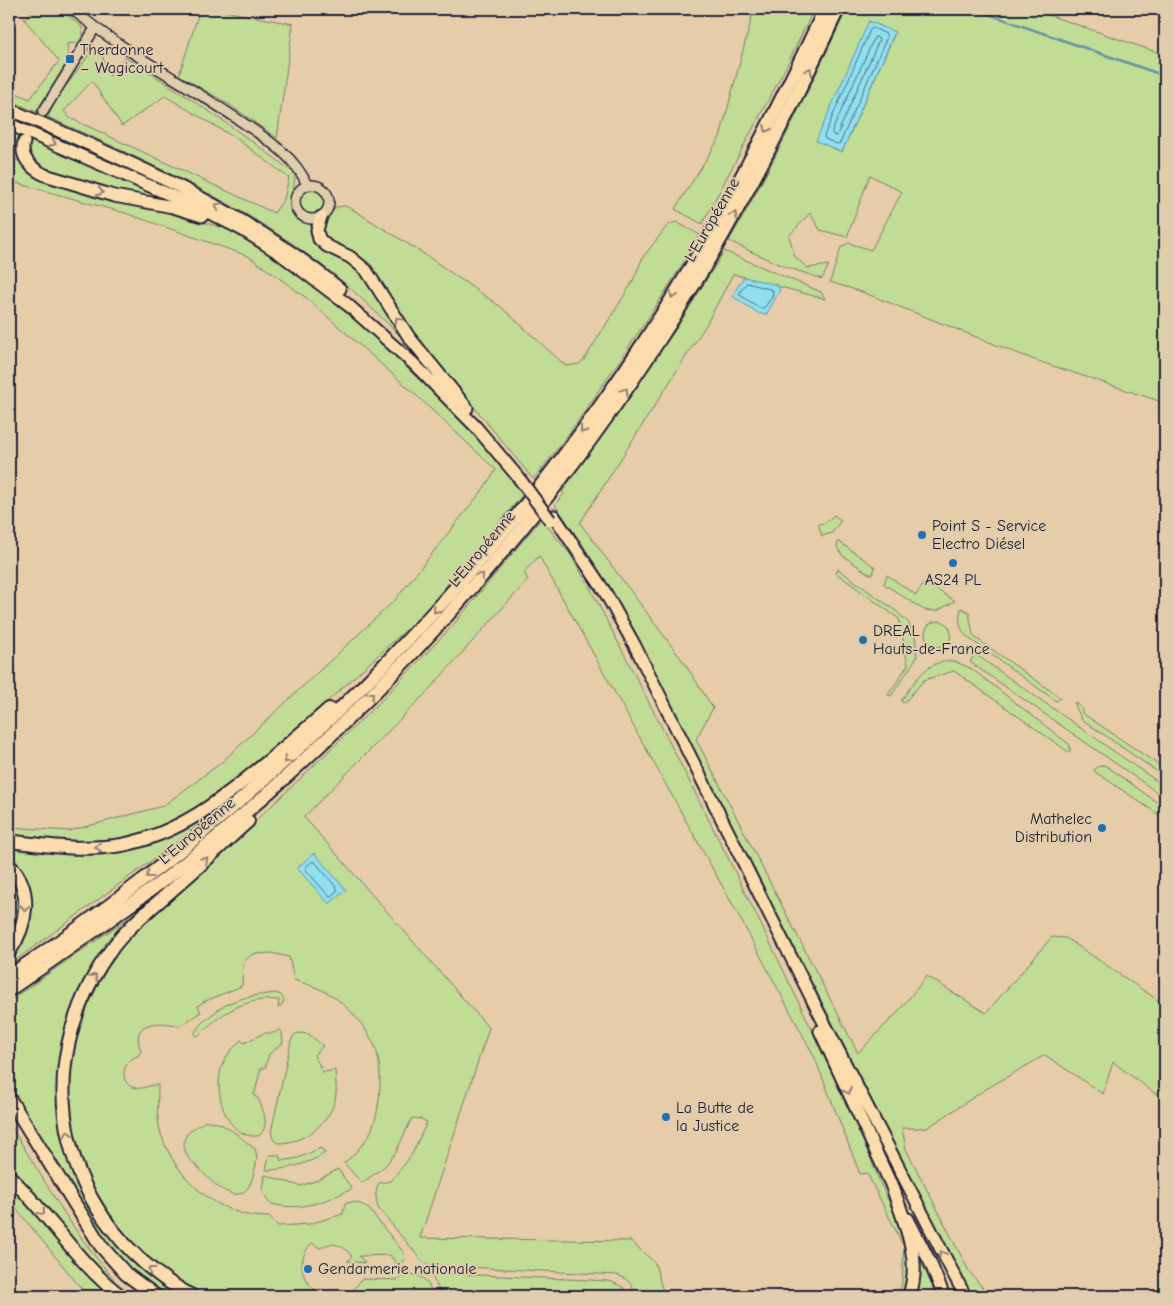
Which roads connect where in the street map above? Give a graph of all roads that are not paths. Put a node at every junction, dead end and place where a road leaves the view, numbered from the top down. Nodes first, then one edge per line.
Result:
1 (72, 9) edge
2 (825, 9) edge
3 (838, 9) edge
4 (95, 28) junction
5 (9, 109) edge
6 (43, 112) dead end
7 (9, 124) edge
8 (24, 142) dead end
9 (307, 185) junction
10 (321, 217) junction
11 (297, 266) junction
12 (471, 413) junction
13 (520, 474) junction
14 (552, 518) junction
15 (409, 639) junction
16 (336, 730) junction
17 (9, 841) edge
18 (9, 865) edge
19 (9, 952) edge
20 (9, 976) edge
21 (9, 990) edge
22 (9, 1098) edge
23 (9, 1112) edge
24 (9, 1176) edge
25 (892, 1185) junction
26 (121, 1296) edge
27 (144, 1296) edge
28 (156, 1296) edge
29 (192, 1296) edge
30 (909, 1296) edge
31 (944, 1296) edge
32 (965, 1296) edge

1 - 4 street
2 -> 15 highway, L'Européenne
16 -> 3 highway, L'Européenne
4 - 6 street
4 - 9 street
12 -> 5 highway
7 -> 11 highway
8 -> 11 highway
9 - 10 street
9 - 10 street
12 -> 10 highway
11 - 13 highway
12 - 13 highway
13 - 14 highway
14 -> 25 highway
32 -> 14 highway
15 -> 17 highway
15 -> 20 highway, L'Européenne
16 - 21 highway, L'Européenne
29 -> 16 highway
18 -> 19 highway
22 - 28 highway
23 - 27 highway
24 -> 26 highway
25 - 30 highway
25 - 31 highway

